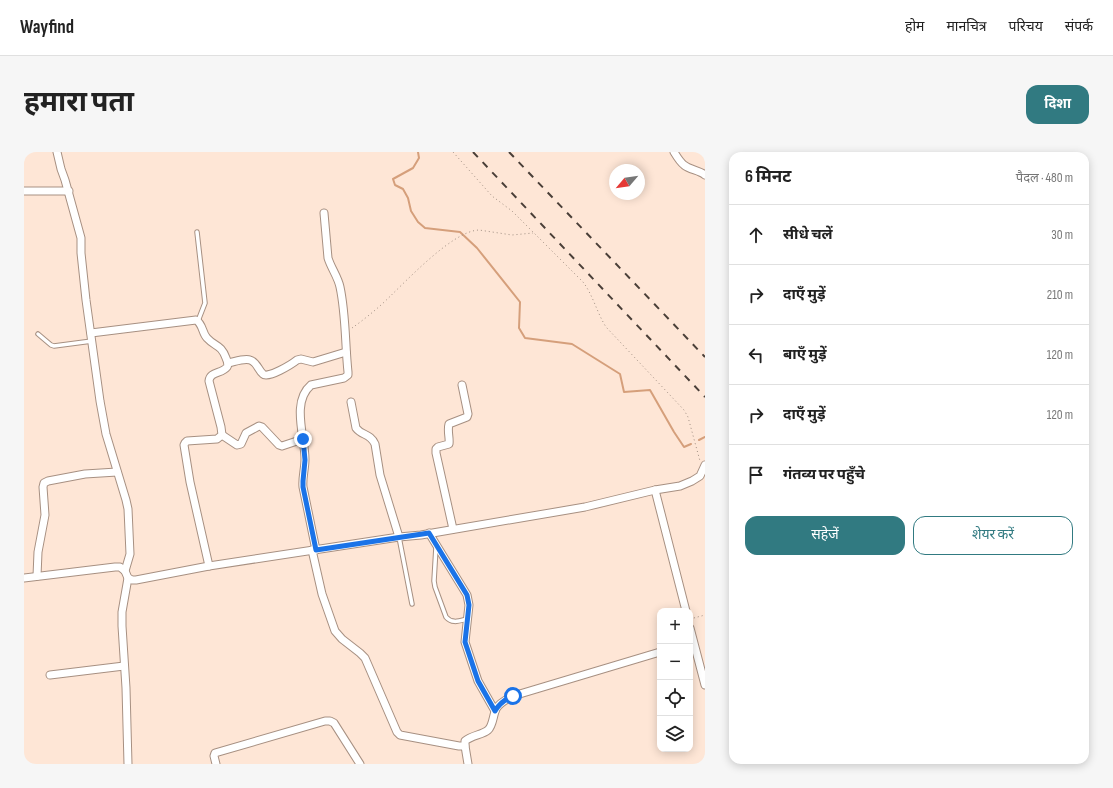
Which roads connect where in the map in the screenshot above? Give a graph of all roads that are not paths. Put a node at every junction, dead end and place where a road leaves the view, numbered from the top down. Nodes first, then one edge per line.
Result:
1 (57, 152) edge
2 (674, 152) edge
3 (705, 175) edge
4 (24, 191) edge
5 (68, 191) junction
6 (324, 213) dead end
7 (197, 232) dead end
8 (198, 321) junction
9 (91, 333) junction
10 (38, 334) dead end
11 (92, 341) junction
12 (346, 352) junction
13 (228, 363) junction
14 (462, 385) dead end
15 (351, 402) dead end
16 (222, 436) junction
17 (303, 439) junction
18 (704, 468) edge
19 (117, 472) junction
20 (655, 490) junction
21 (453, 529) junction
22 (429, 533) junction
23 (399, 537) junction
24 (436, 545) junction
25 (314, 550) junction
26 (209, 566) junction
27 (126, 571) junction
28 (37, 576) junction
29 (24, 578) edge
30 (128, 578) junction
31 (412, 604) dead end
32 (685, 608) edge
33 (467, 619) junction
34 (693, 644) edge
35 (657, 653) edge
36 (124, 666) junction
37 (50, 675) dead end
38 (705, 685) edge
39 (495, 711) junction
40 (465, 746) junction
41 (128, 764) edge
42 (216, 764) edge
43 (360, 764) edge
44 (468, 764) edge

1 - 5 street
2 - 3 street
4 - 5 street
5 - 9 street
6 - 12 street
7 - 8 lane
8 - 9 street
8 - 13 street
9 - 11 street
10 - 11 lane
11 - 19 street
12 - 13 street
12 - 17 street
13 - 16 street
14 - 21 street
15 - 23 street
16 - 17 street
16 - 26 street
17 - 25 street
18 - 20 street
19 - 27 street
19 - 28 street
20 - 21 street
20 - 32 street
21 - 22 street
22 - 23 street
22 - 24 street
23 - 25 street
23 - 31 lane
24 - 33 street
24 - 33 lane
25 - 26 street
25 - 40 street
26 - 30 street
27 - 28 street
27 - 30 street
28 - 29 street
30 - 36 street
33 - 39 street
34 - 38 street
35 - 39 street
36 - 37 street
36 - 41 street
39 - 40 street
40 - 44 street
42 - 43 street

